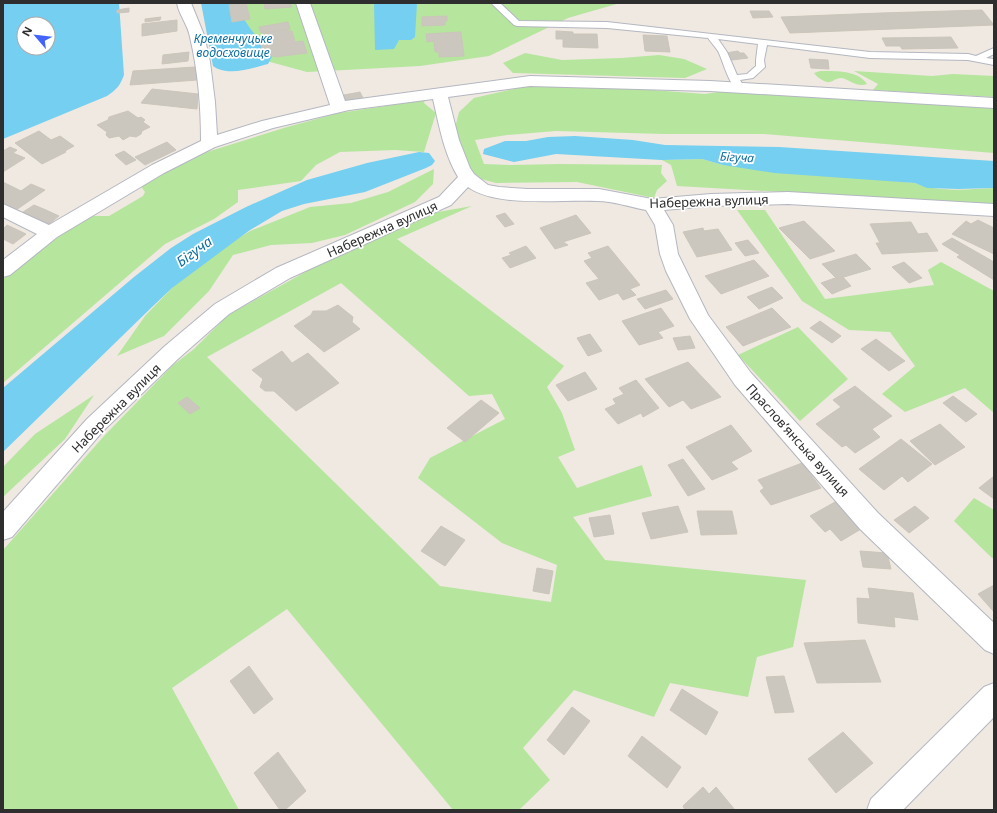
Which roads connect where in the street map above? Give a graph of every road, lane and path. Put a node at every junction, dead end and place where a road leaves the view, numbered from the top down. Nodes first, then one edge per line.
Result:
1 (184, 3) edge
2 (303, 3) edge
3 (495, 3) edge
4 (711, 36) junction
5 (762, 42) junction
6 (994, 51) edge
7 (977, 59) junction
8 (994, 62) edge
9 (737, 83) junction
10 (439, 93) junction
11 (994, 103) edge
12 (339, 107) junction
13 (209, 143) junction
14 (464, 173) junction
15 (652, 205) junction
16 (3, 210) edge
17 (994, 210) edge
18 (50, 233) junction
19 (3, 270) edge
20 (3, 529) edge
21 (994, 641) edge
22 (994, 697) edge
23 (882, 810) edge

1 - 13 street
2 - 12 street
3 - 4 lane
4 - 5 lane
4 - 9 lane
5 - 7 lane
5 - 9 lane
6 - 7 lane
7 - 8 lane
9 - 10 street
9 - 11 street
10 - 12 street
10 - 14 street
12 - 13 street
13 - 18 street
14 - 15 street, Набережна вулиця
14 - 20 street, Набережна вулиця
15 - 17 street, Набережна вулиця
15 - 21 street, Прасловʼянська вулиця
16 - 18 street
18 - 19 street
22 - 23 street

